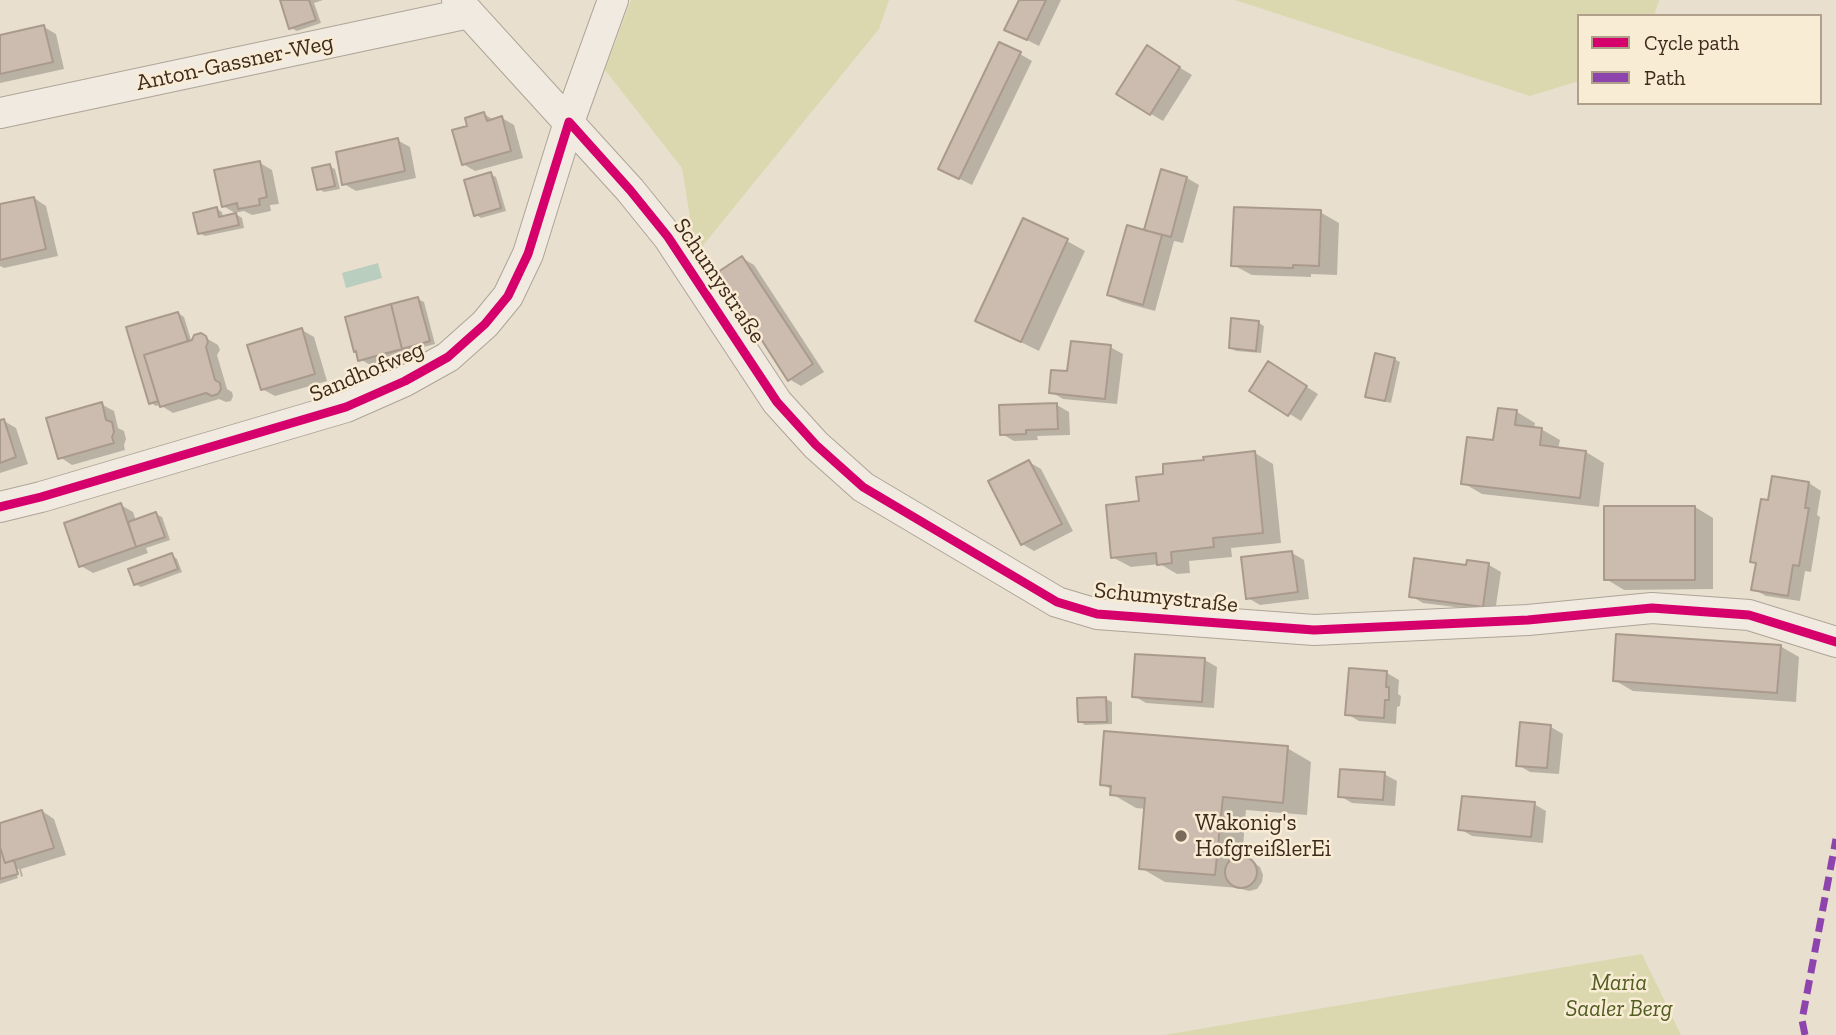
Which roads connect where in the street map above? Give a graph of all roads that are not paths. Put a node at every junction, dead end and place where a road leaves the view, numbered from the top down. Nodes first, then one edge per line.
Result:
1 (614, 0) edge
2 (463, 7) edge
3 (0, 113) edge
4 (569, 122) junction
5 (0, 507) edge
6 (1836, 642) edge

1 - 4 street, Sandhofweg
2 - 3 street, Anton-Gassner-Weg
2 - 4 street, Schumystraße
4 - 5 street, Sandhofweg
4 - 6 street, Schumystraße

